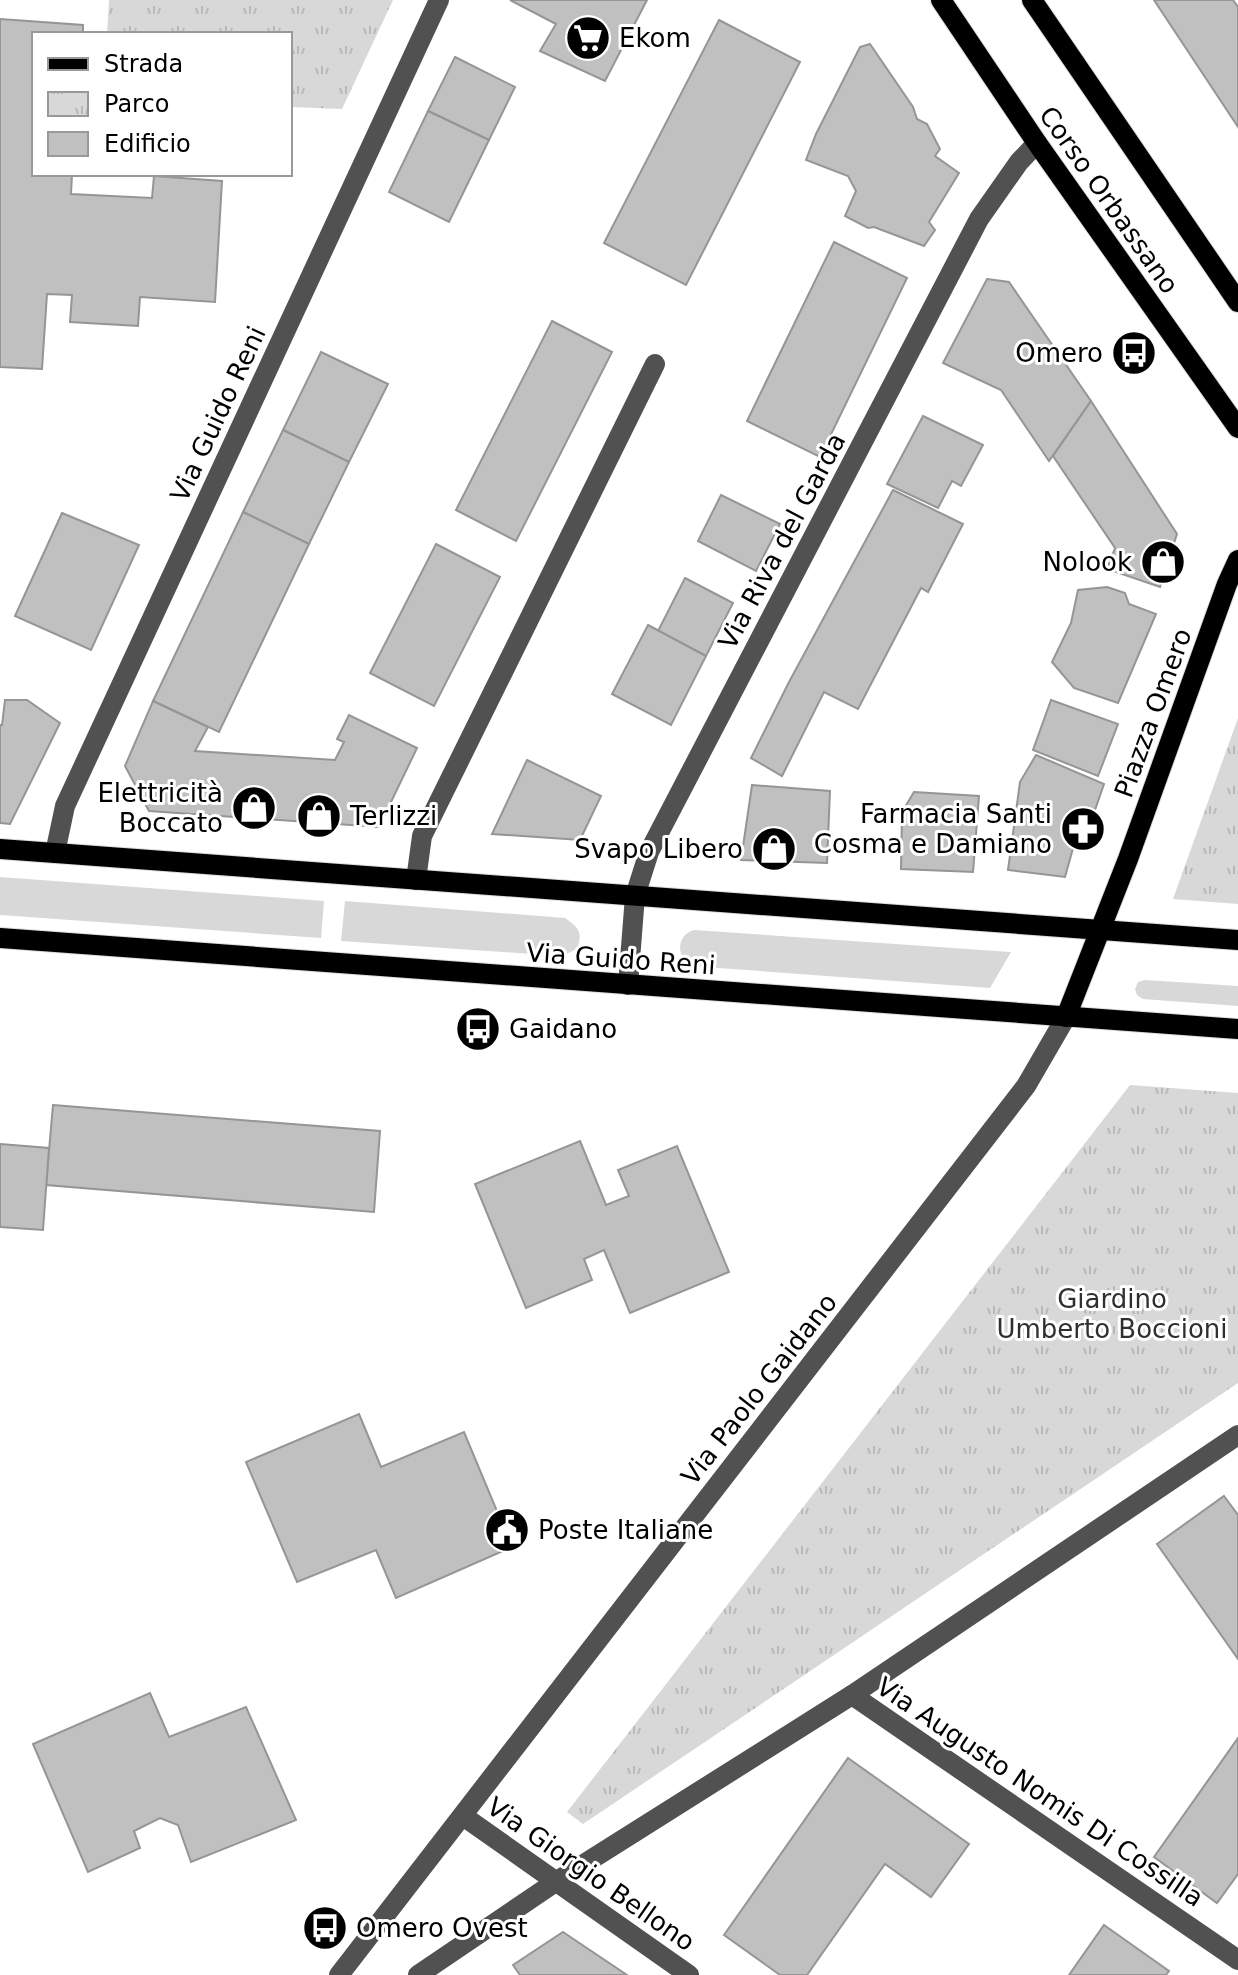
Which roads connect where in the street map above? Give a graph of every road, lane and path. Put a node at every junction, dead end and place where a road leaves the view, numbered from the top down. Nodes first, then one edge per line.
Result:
1 (439, 0) edge
2 (941, 0) edge
3 (1032, 0) edge
4 (1037, 143) junction
5 (1238, 302) edge
6 (655, 364) dead end
7 (1238, 428) edge
8 (1238, 560) edge
9 (0, 849) edge
10 (55, 853) junction
11 (416, 880) junction
12 (635, 896) junction
13 (1101, 930) junction
14 (0, 938) edge
15 (1238, 940) edge
16 (628, 985) junction
17 (1066, 1017) junction
18 (1238, 1029) edge
19 (1238, 1435) edge
20 (852, 1695) junction
21 (463, 1816) junction
22 (557, 1881) junction
23 (1238, 1960) edge
24 (339, 1975) edge
25 (418, 1975) edge
26 (689, 1975) edge

1 - 10 street, Via Guido Reni
2 - 4 main road, Corso Orbassano
3 - 5 main road, Corso Orbassano
4 - 7 main road, Corso Orbassano
4 - 12 street, Via Riva del Garda
6 - 11 street
8 - 13 main road, Piazza Omero
9 - 10 main road
10 - 11 main road
11 - 12 main road
12 - 13 main road
12 - 16 street, Via Riva del Garda
13 - 15 main road
13 - 17 main road, Via Paolo Gaidano
14 - 16 main road, Via Guido Reni
16 - 17 main road, Via Guido Reni
17 - 18 main road, Via Guido Reni
17 - 21 street, Via Paolo Gaidano
19 - 20 street
20 - 22 street
20 - 23 street, Via Augusto Nomis Di Cossilla
21 - 22 street, Via Giorgio Bellono
21 - 24 street, Via Paolo Gaidano
22 - 25 street
22 - 26 street, Via Giorgio Bellono

